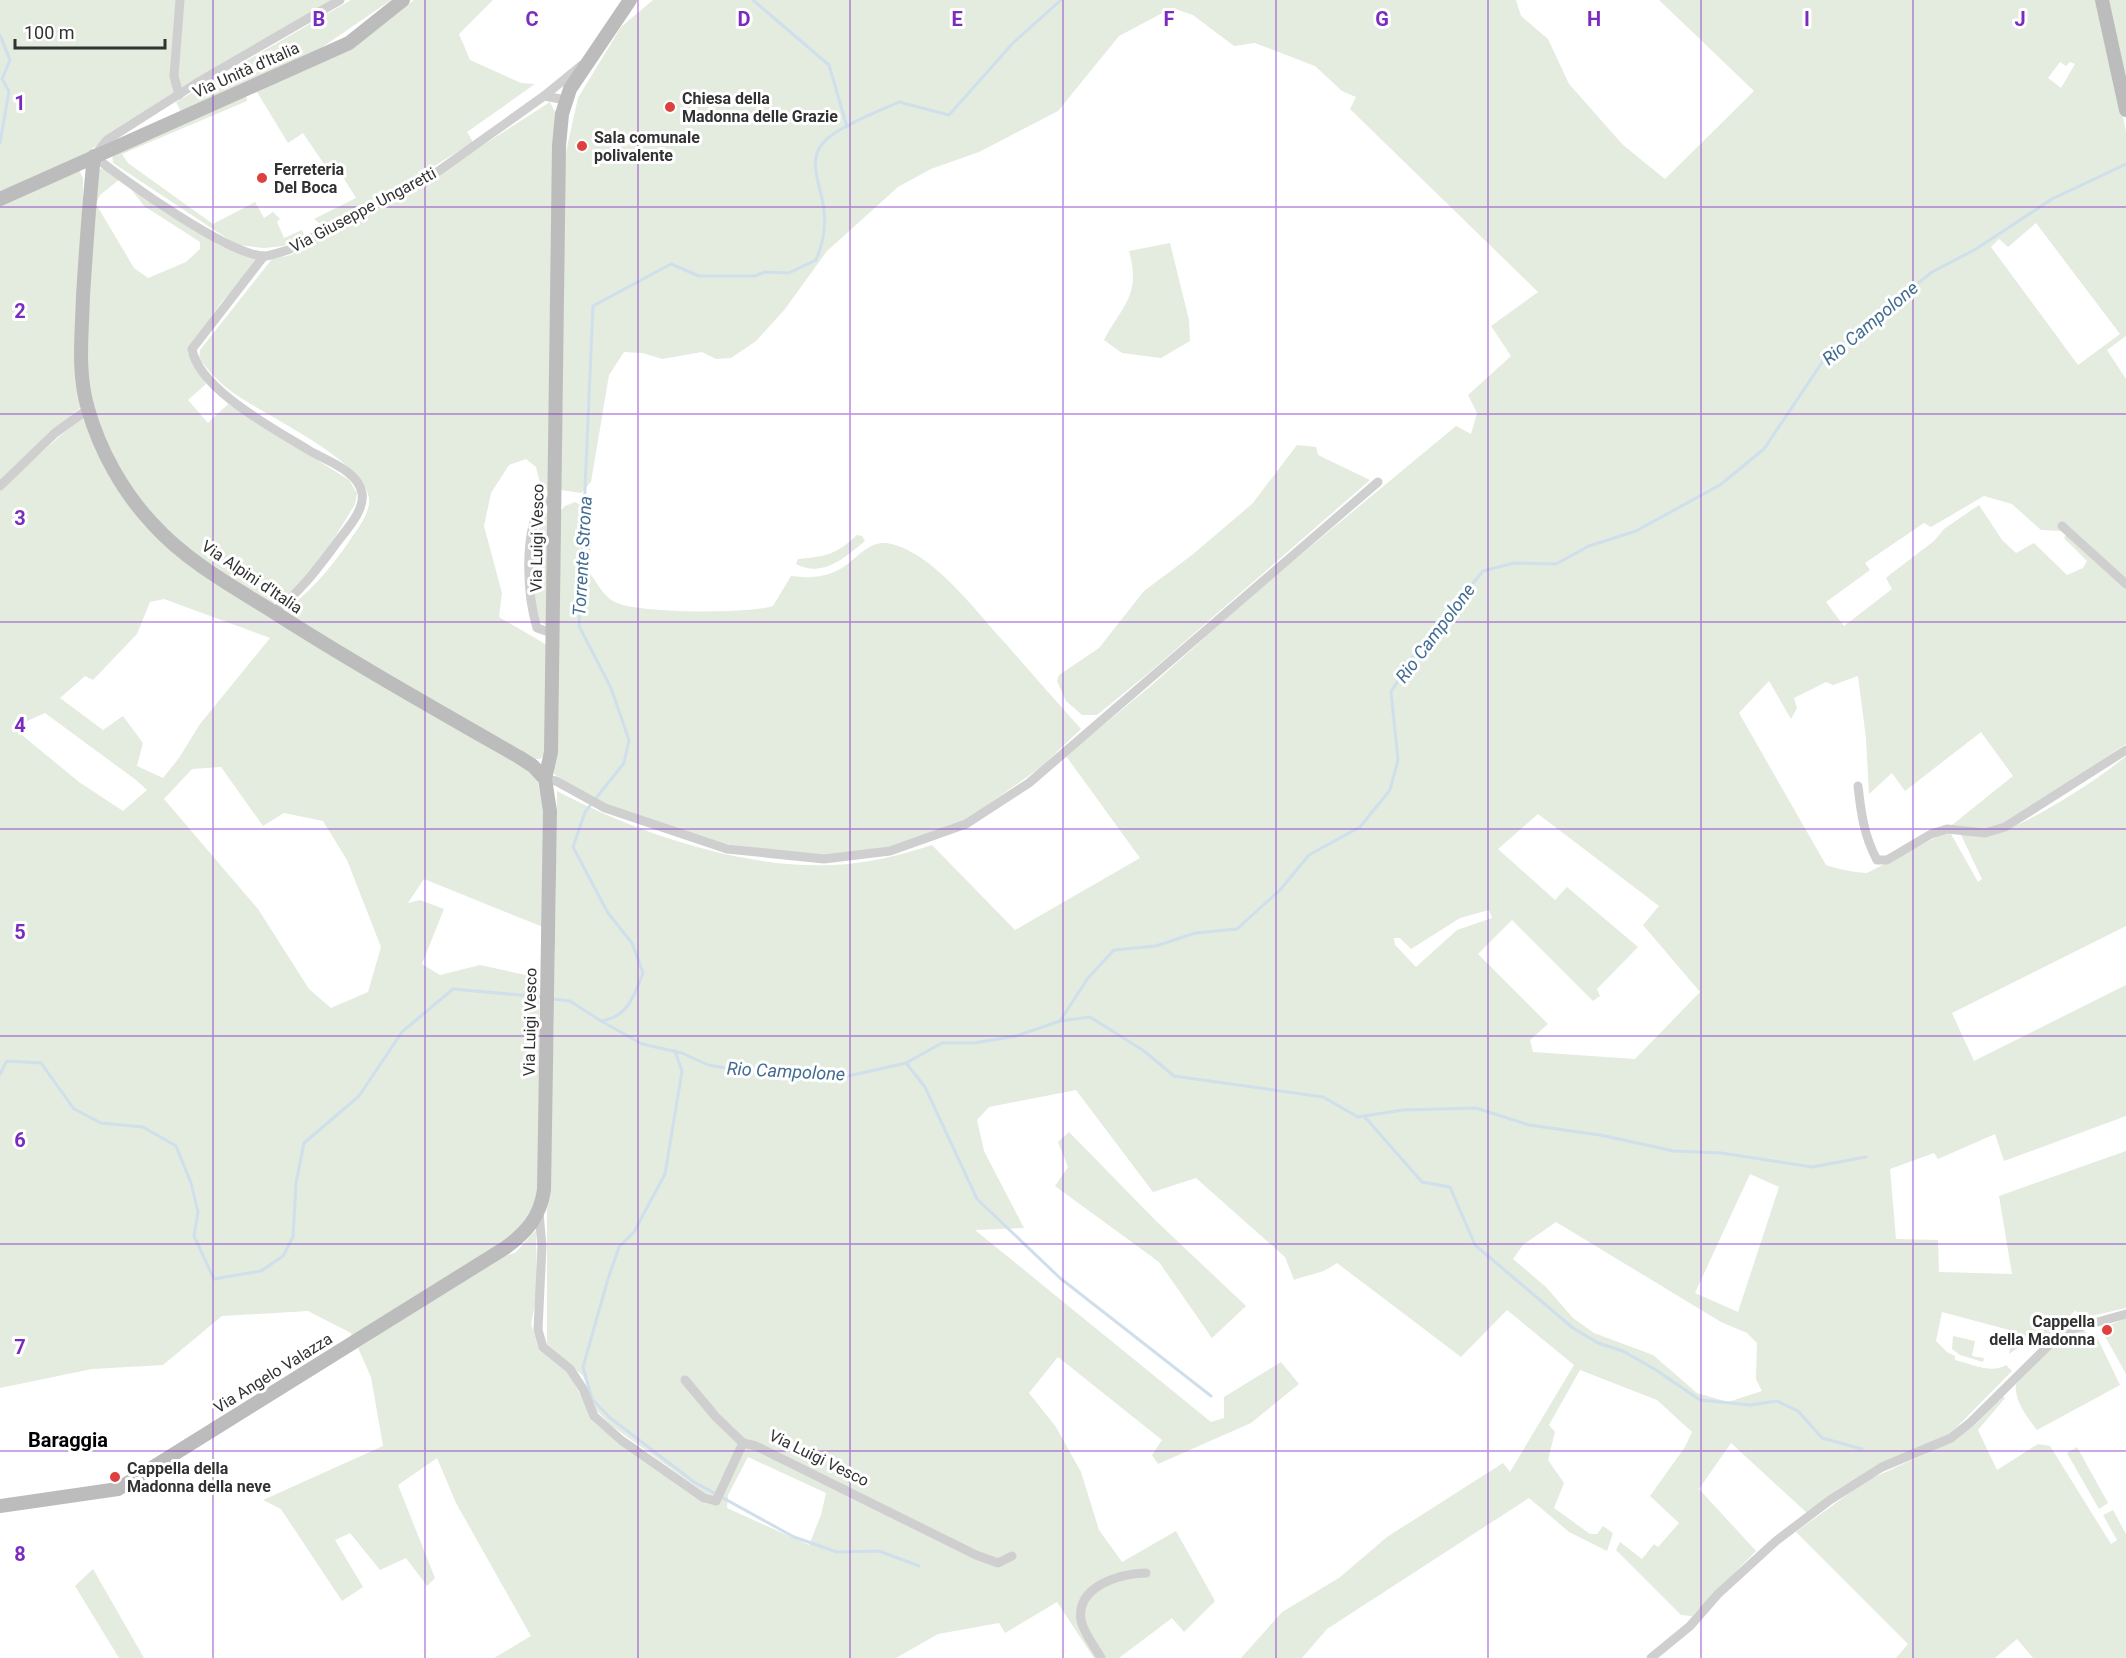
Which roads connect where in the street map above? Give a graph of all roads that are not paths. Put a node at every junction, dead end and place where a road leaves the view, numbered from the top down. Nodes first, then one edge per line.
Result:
1 (180, 0) edge
2 (340, 0) edge
3 (403, 0) edge
4 (630, 0) edge
5 (2102, 0) edge
6 (596, 53) junction
7 (544, 96) junction
8 (175, 97) junction
9 (566, 100) junction
10 (2126, 110) edge
11 (177, 119) junction
12 (94, 156) junction
13 (0, 199) edge
14 (264, 256) junction
15 (88, 410) junction
16 (1378, 482) dead end
17 (0, 486) edge
18 (555, 499) junction
19 (2062, 526) dead end
20 (2126, 584) edge
21 (273, 612) junction
22 (552, 633) junction
23 (2126, 750) edge
24 (545, 779) junction
25 (1858, 786) dead end
26 (539, 1213) junction
27 (2126, 1314) edge
28 (685, 1380) dead end
29 (743, 1443) junction
30 (0, 1506) edge
31 (1012, 1556) dead end
32 (1146, 1573) dead end
33 (1101, 1658) edge
34 (1651, 1658) edge

1 - 8 street
2 - 8 street
3 - 11 street, Via Unità d'Italia
4 - 6 street
5 - 10 street
6 - 7 street, Via Giuseppe Ungaretti
6 - 9 street
7 - 9 street
7 - 14 street, Via Giuseppe Ungaretti
8 - 11 street
8 - 12 street
9 - 18 street, Via Luigi Vesco
11 - 12 street, Via Unità d'Italia
12 - 13 street, Via Unità d'Italia
12 - 14 street
12 - 15 street, Via Alpini d'Italia
14 - 21 street
15 - 17 street
15 - 21 street, Via Alpini d'Italia
16 - 24 street
18 - 22 street, Via Luigi Vesco
18 - 22 street
19 - 20 street
21 - 24 street, Via Alpini d'Italia
22 - 24 street, Via Luigi Vesco
23 - 25 street
24 - 26 street, Via Luigi Vesco
26 - 29 street, Via Luigi Vesco
26 - 30 street, Via Angelo Valazza
27 - 34 street
28 - 29 street
29 - 31 street, Via Luigi Vesco
32 - 33 street

